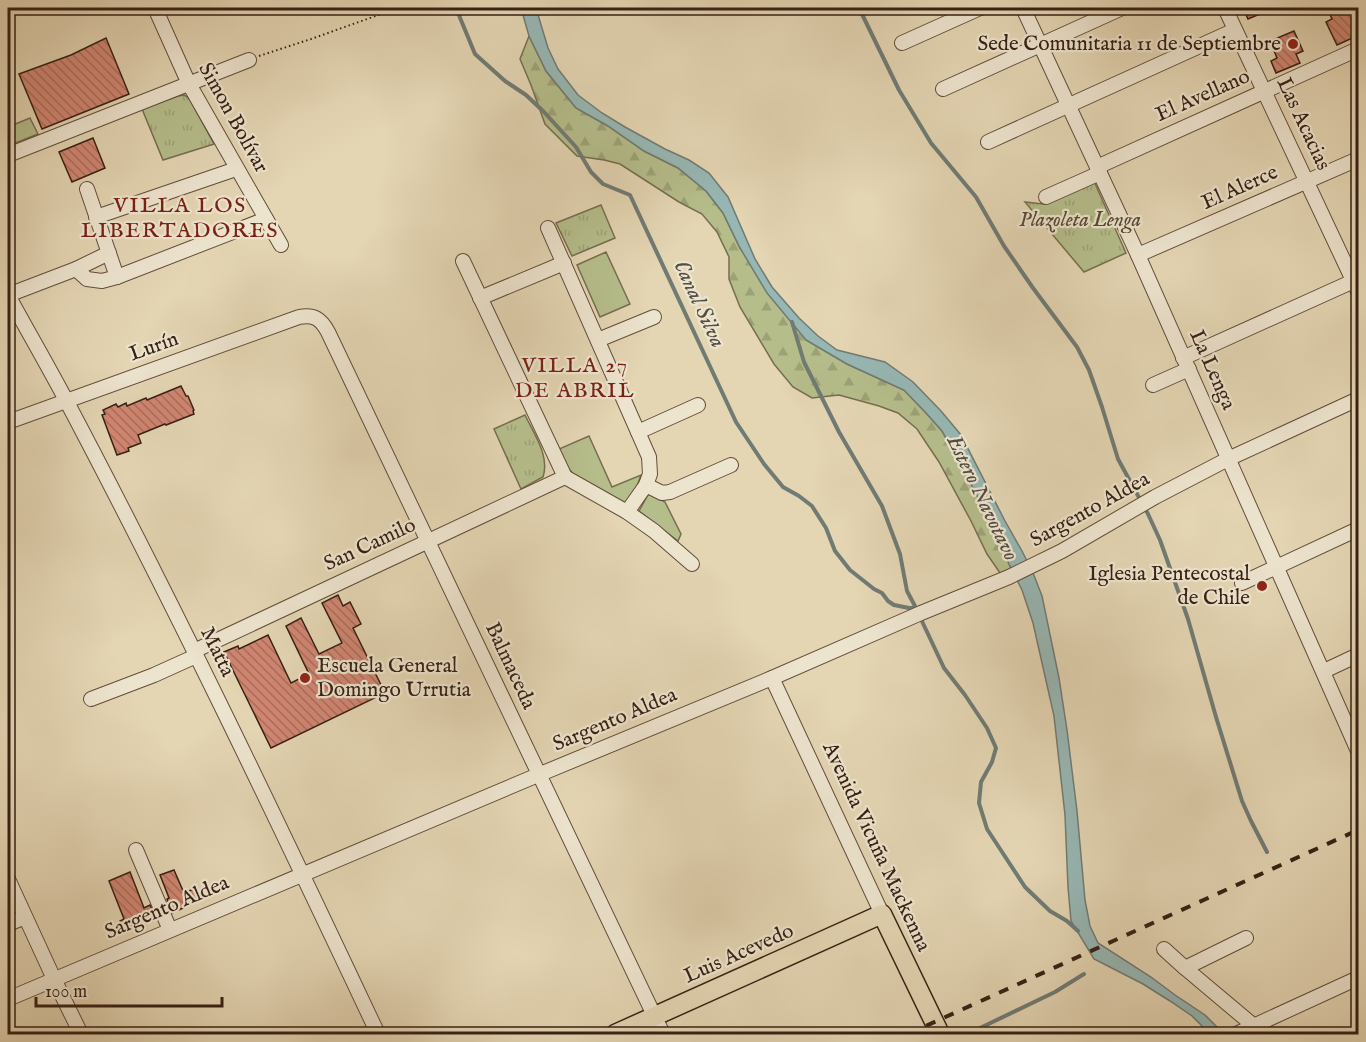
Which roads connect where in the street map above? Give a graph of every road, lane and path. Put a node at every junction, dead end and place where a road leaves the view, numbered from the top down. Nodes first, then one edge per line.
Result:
1 (154, 8) edge
2 (398, 8) edge
3 (980, 8) edge
4 (1023, 8) edge
5 (1122, 8) edge
6 (1225, 8) edge
7 (1235, 30) junction
8 (902, 43) dead end
9 (1040, 45) junction
10 (1359, 49) edge
11 (249, 60) joint
12 (189, 84) junction
13 (943, 89) dead end
14 (1264, 91) junction
15 (1069, 106) junction
16 (988, 142) dead end
17 (8, 155) edge
18 (1359, 159) edge
19 (237, 169) junction
20 (1099, 170) junction
21 (1307, 182) junction
22 (87, 189) dead end
23 (1046, 197) dead end
24 (96, 217) junction
25 (266, 219) junction
26 (548, 228) dead end
27 (281, 245) dead end
28 (109, 253) junction
29 (1138, 255) junction
30 (463, 261) dead end
31 (564, 263) junction
32 (76, 269) junction
33 (117, 277) junction
34 (1357, 284) edge
35 (8, 295) edge
36 (480, 298) junction
37 (316, 317) joint
38 (654, 317) dead end
39 (598, 340) junction
40 (1186, 363) junction
41 (1154, 385) dead end
42 (1359, 399) edge
43 (67, 401) junction
44 (698, 405) dead end
45 (8, 422) edge
46 (639, 432) junction
47 (1228, 459) junction
48 (731, 465) dead end
49 (565, 477) junction
50 (646, 485) junction
51 (627, 512) junction
52 (1359, 529) edge
53 (429, 541) junction
54 (692, 564) dead end
55 (1276, 568) junction
56 (1242, 583) dead end
57 (195, 654) junction
58 (1359, 655) edge
59 (1324, 671) junction
60 (772, 678) junction
61 (91, 699) dead end
62 (1359, 751) edge
63 (538, 775) junction
64 (136, 850) dead end
65 (302, 874) junction
66 (8, 879) edge
67 (882, 914) junction
68 (25, 917) junction
69 (8, 924) edge
70 (170, 930) junction
71 (1246, 938) dead end
72 (1164, 949) dead end
73 (1185, 968) junction
74 (1359, 978) edge
75 (54, 979) junction
76 (8, 999) edge
77 (654, 1016) junction
78 (1254, 1026) junction
79 (81, 1035) edge
80 (378, 1035) edge
81 (615, 1035) edge
82 (663, 1035) edge
83 (940, 1035) edge
84 (1236, 1035) edge

1 - 12 street, Simon Bolívar
2 - 11 path
3 - 8 street
4 - 9 street, La Lenga
5 - 9 street
6 - 7 street, Las Acacias
7 - 14 street, Las Acacias
7 - 15 street
9 - 13 street
9 - 15 street, La Lenga
10 - 14 street, El Avellano
11 - 12 street
12 - 17 street
12 - 19 street, Simon Bolívar
14 - 20 street, El Avellano
14 - 21 street, Las Acacias
15 - 16 street
15 - 20 street, La Lenga
18 - 21 street, El Alerce
19 - 24 street
19 - 25 street, Simon Bolívar
20 - 23 street, El Avellano
20 - 29 street, La Lenga
21 - 29 street, El Alerce
21 - 34 street, Las Acacias
22 - 24 street
24 - 28 street
25 - 27 street, Simon Bolívar
25 - 33 street
26 - 31 street
28 - 32 street
28 - 33 street
29 - 40 street, La Lenga
30 - 36 street
31 - 36 street
31 - 39 street
32 - 33 street
32 - 35 street
34 - 40 street
35 - 43 street, Matta
36 - 49 street
37 - 43 street, Lurín
37 - 53 street, Balmaceda
38 - 39 street
39 - 46 street
40 - 41 street
40 - 47 street, La Lenga
42 - 47 street, Sargento Aldea
43 - 45 street, Lurín
43 - 57 street, Matta
44 - 46 street
46 - 50 street
47 - 55 street, La Lenga
47 - 60 street, Sargento Aldea
48 - 50 street
49 - 51 street
49 - 53 street, San Camilo
50 - 51 street
51 - 54 street
52 - 55 street
53 - 57 street, San Camilo
53 - 63 street, Balmaceda
55 - 56 street
55 - 59 street, La Lenga
57 - 61 street, San Camilo
57 - 65 street, Matta
58 - 59 street
59 - 62 street, La Lenga
60 - 63 street, Sargento Aldea
60 - 67 street, Avenida Vicuña Mackenna
63 - 65 street, Sargento Aldea
63 - 77 street, Balmaceda
64 - 70 street
65 - 70 street, Sargento Aldea
65 - 80 street, Matta
66 - 68 street
67 - 77 main road, Luis Acevedo
67 - 83 main road, Avenida Vicuña Mackenna
68 - 69 street
68 - 75 street
70 - 75 street, Sargento Aldea
71 - 73 street
72 - 73 street
73 - 78 street
74 - 78 street
75 - 76 street, Sargento Aldea
75 - 79 street
77 - 81 main road, Luis Acevedo
77 - 82 street, Balmaceda
78 - 84 street

